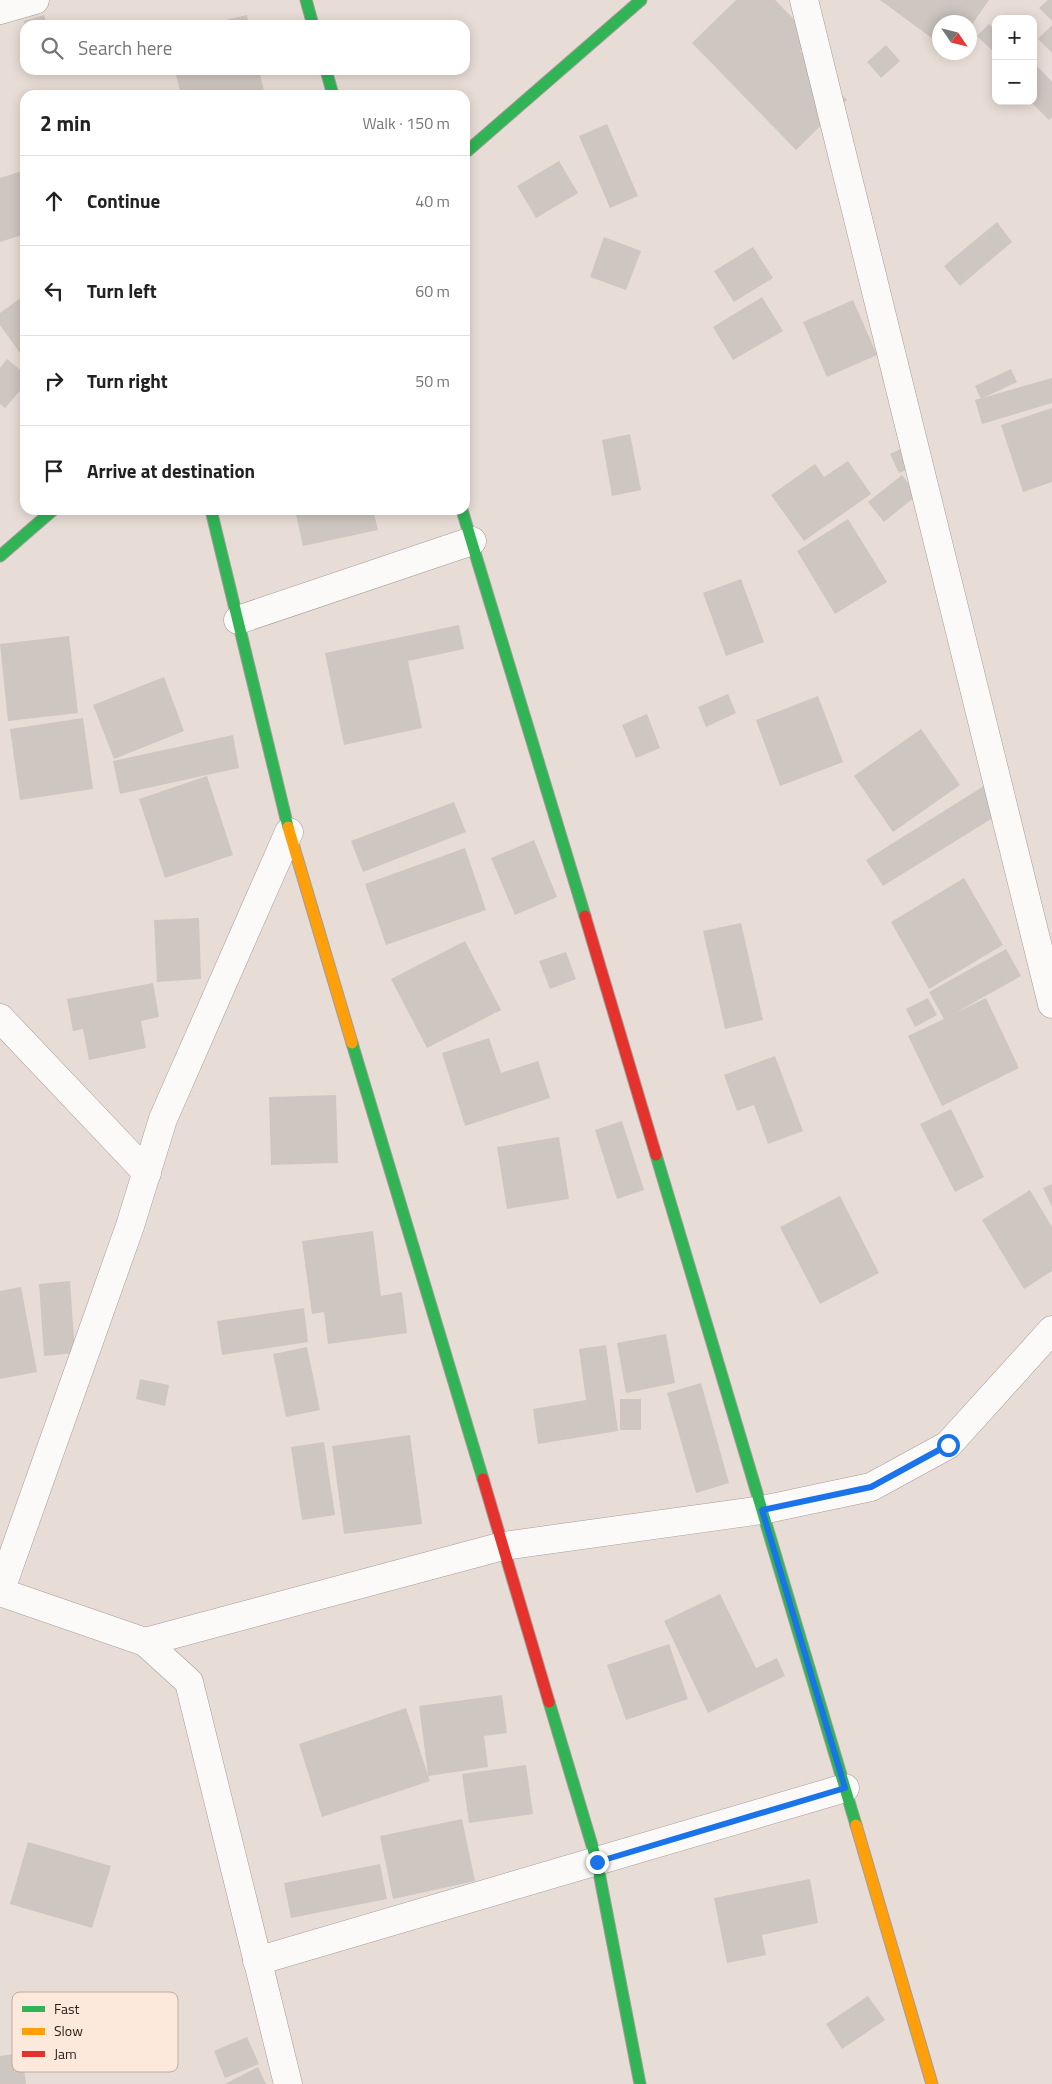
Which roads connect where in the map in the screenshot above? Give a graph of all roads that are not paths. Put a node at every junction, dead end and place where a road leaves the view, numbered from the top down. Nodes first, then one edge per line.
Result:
1 (35, 0) edge
2 (306, 0) edge
3 (641, 0) edge
4 (804, 0) edge
5 (0, 10) edge
6 (312, 20) edge
7 (327, 75) edge
8 (332, 90) edge
9 (470, 148) edge
10 (47, 515) edge
11 (212, 515) edge
12 (464, 515) edge
13 (472, 541) junction
14 (0, 556) edge
15 (238, 620) junction
16 (289, 832) junction
17 (1052, 1004) edge
18 (0, 1018) edge
19 (146, 1173) junction
20 (1052, 1330) edge
21 (762, 1510) junction
22 (503, 1546) junction
23 (0, 1592) edge
24 (146, 1642) junction
25 (845, 1788) junction
26 (597, 1862) junction
27 (257, 1961) junction
28 (288, 2084) edge
29 (640, 2084) edge
30 (932, 2084) edge

1 - 5 street
2 - 6 main road
3 - 9 main road
4 - 17 street
7 - 8 main road
10 - 14 main road
11 - 15 main road
12 - 13 main road
13 - 15 street
13 - 21 main road
15 - 16 main road
16 - 19 street
16 - 22 main road
18 - 19 street
19 - 23 street
20 - 21 street
21 - 22 street
21 - 25 main road
22 - 24 street
22 - 26 main road
23 - 24 street
24 - 27 street
25 - 26 street
25 - 30 main road
26 - 27 street
26 - 29 main road
27 - 28 street

